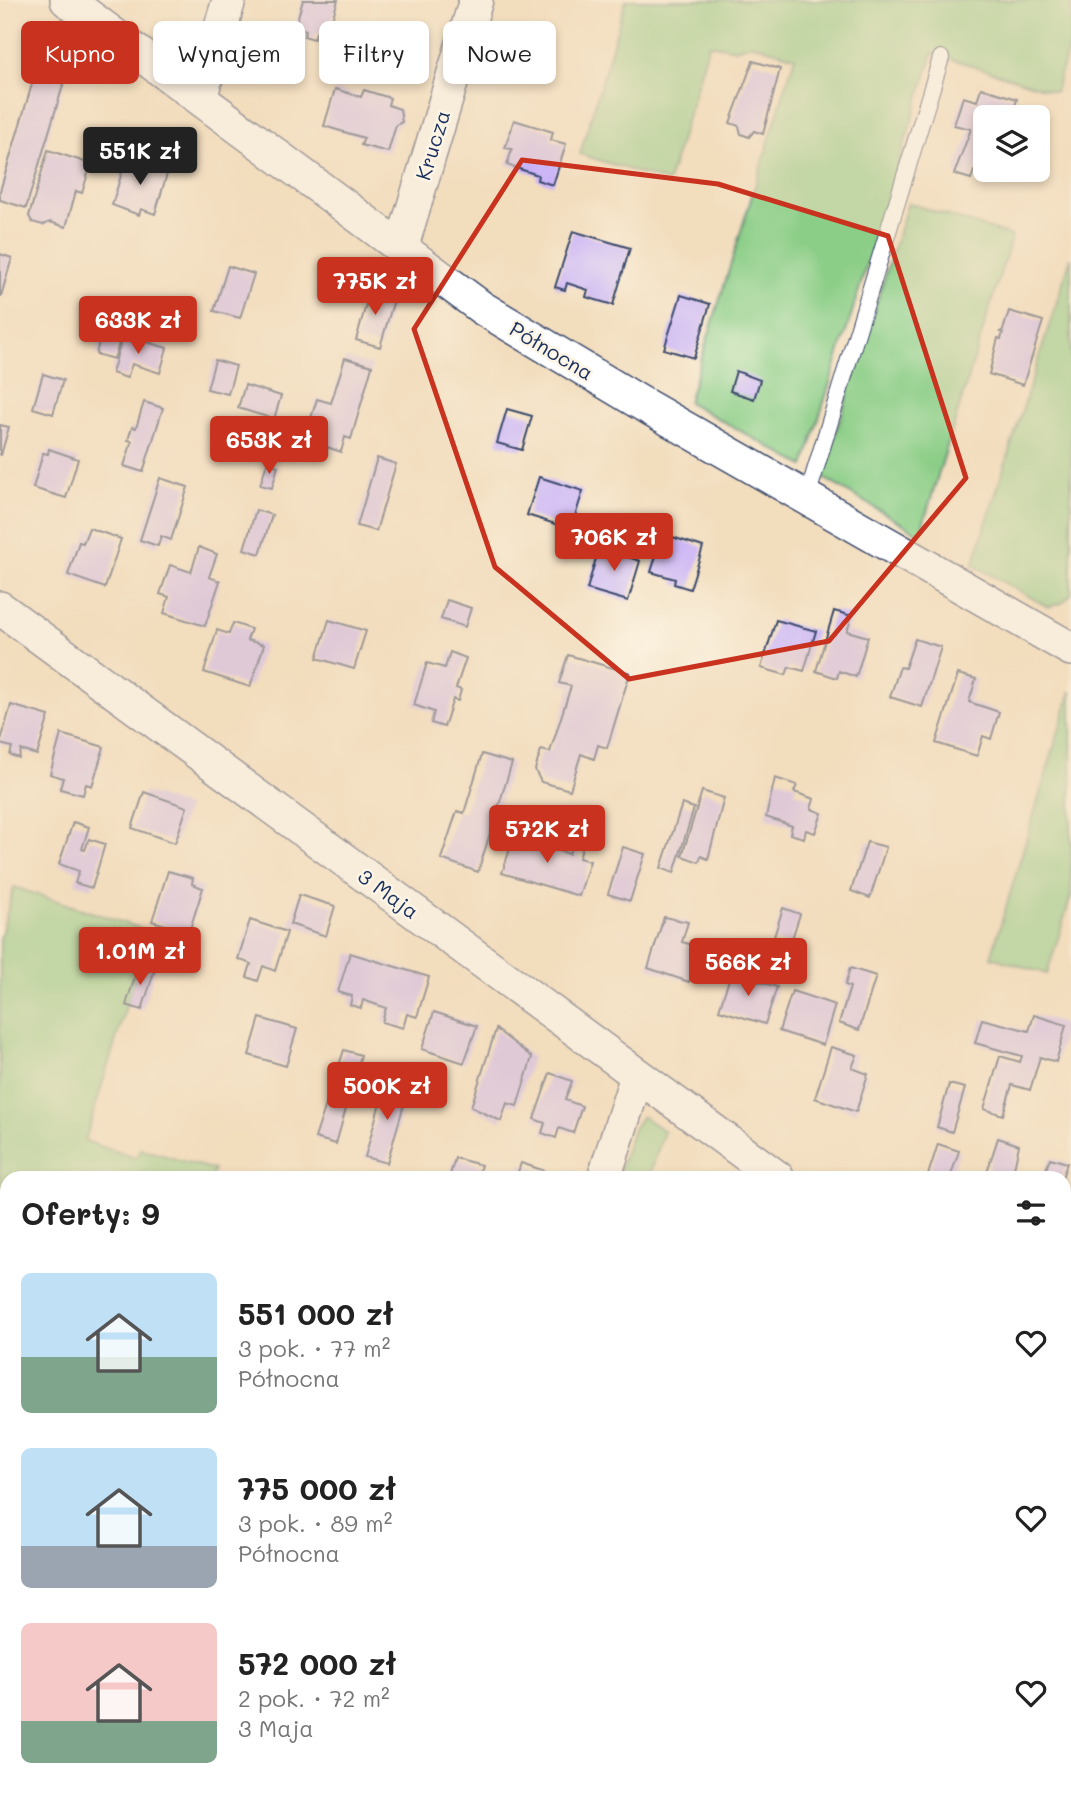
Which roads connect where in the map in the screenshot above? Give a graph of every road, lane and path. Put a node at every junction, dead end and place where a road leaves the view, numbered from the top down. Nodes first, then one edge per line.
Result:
1 (67, 0) edge
2 (229, 0) edge
3 (476, 0) edge
4 (941, 58) dead end
5 (200, 98) junction
6 (401, 249) junction
7 (807, 497) junction
8 (0, 608) edge
9 (1071, 649) edge
10 (638, 1076) junction
11 (606, 1171) edge
12 (768, 1171) edge

1 - 5 street, Północna
2 - 5 street
3 - 6 street, Krucza
4 - 7 lane
5 - 6 street, Północna
6 - 7 street, Północna
7 - 9 street, Północna
8 - 10 street, 3 Maja
10 - 11 street
10 - 12 street, 3 Maja

